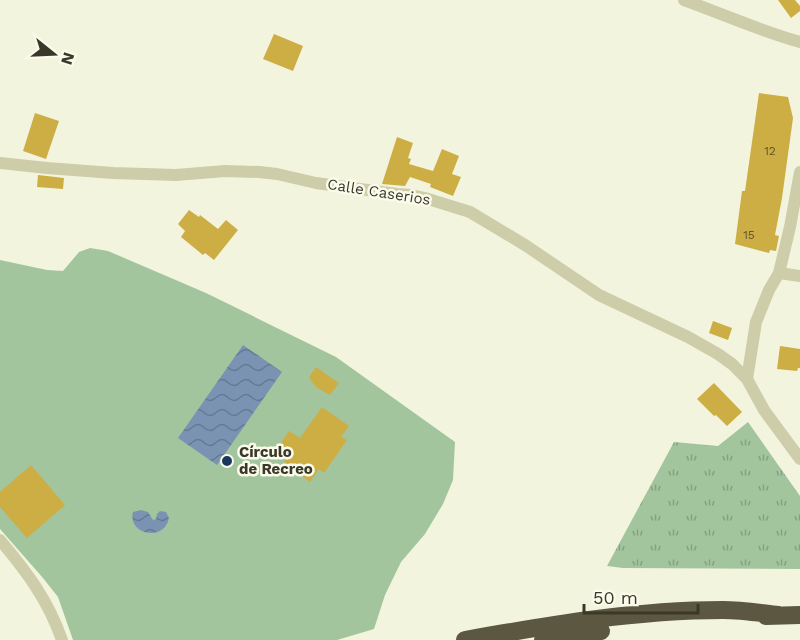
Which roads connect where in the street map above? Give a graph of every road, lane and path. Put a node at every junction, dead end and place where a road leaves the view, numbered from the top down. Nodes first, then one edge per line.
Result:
1 (684, 0) edge
2 (800, 42) edge
3 (0, 163) edge
4 (800, 172) edge
5 (779, 273) junction
6 (800, 276) edge
7 (747, 379) junction
8 (800, 459) edge
9 (0, 540) edge
10 (778, 615) junction
11 (800, 615) edge
12 (62, 640) edge
13 (465, 640) edge
14 (543, 640) edge

1 - 2 street
3 - 7 street, Calle Caserios
4 - 5 street
5 - 6 street
5 - 7 street
7 - 8 street, Calle Caserios
9 - 12 street
10 - 11 highway
10 - 13 highway
10 - 14 highway

